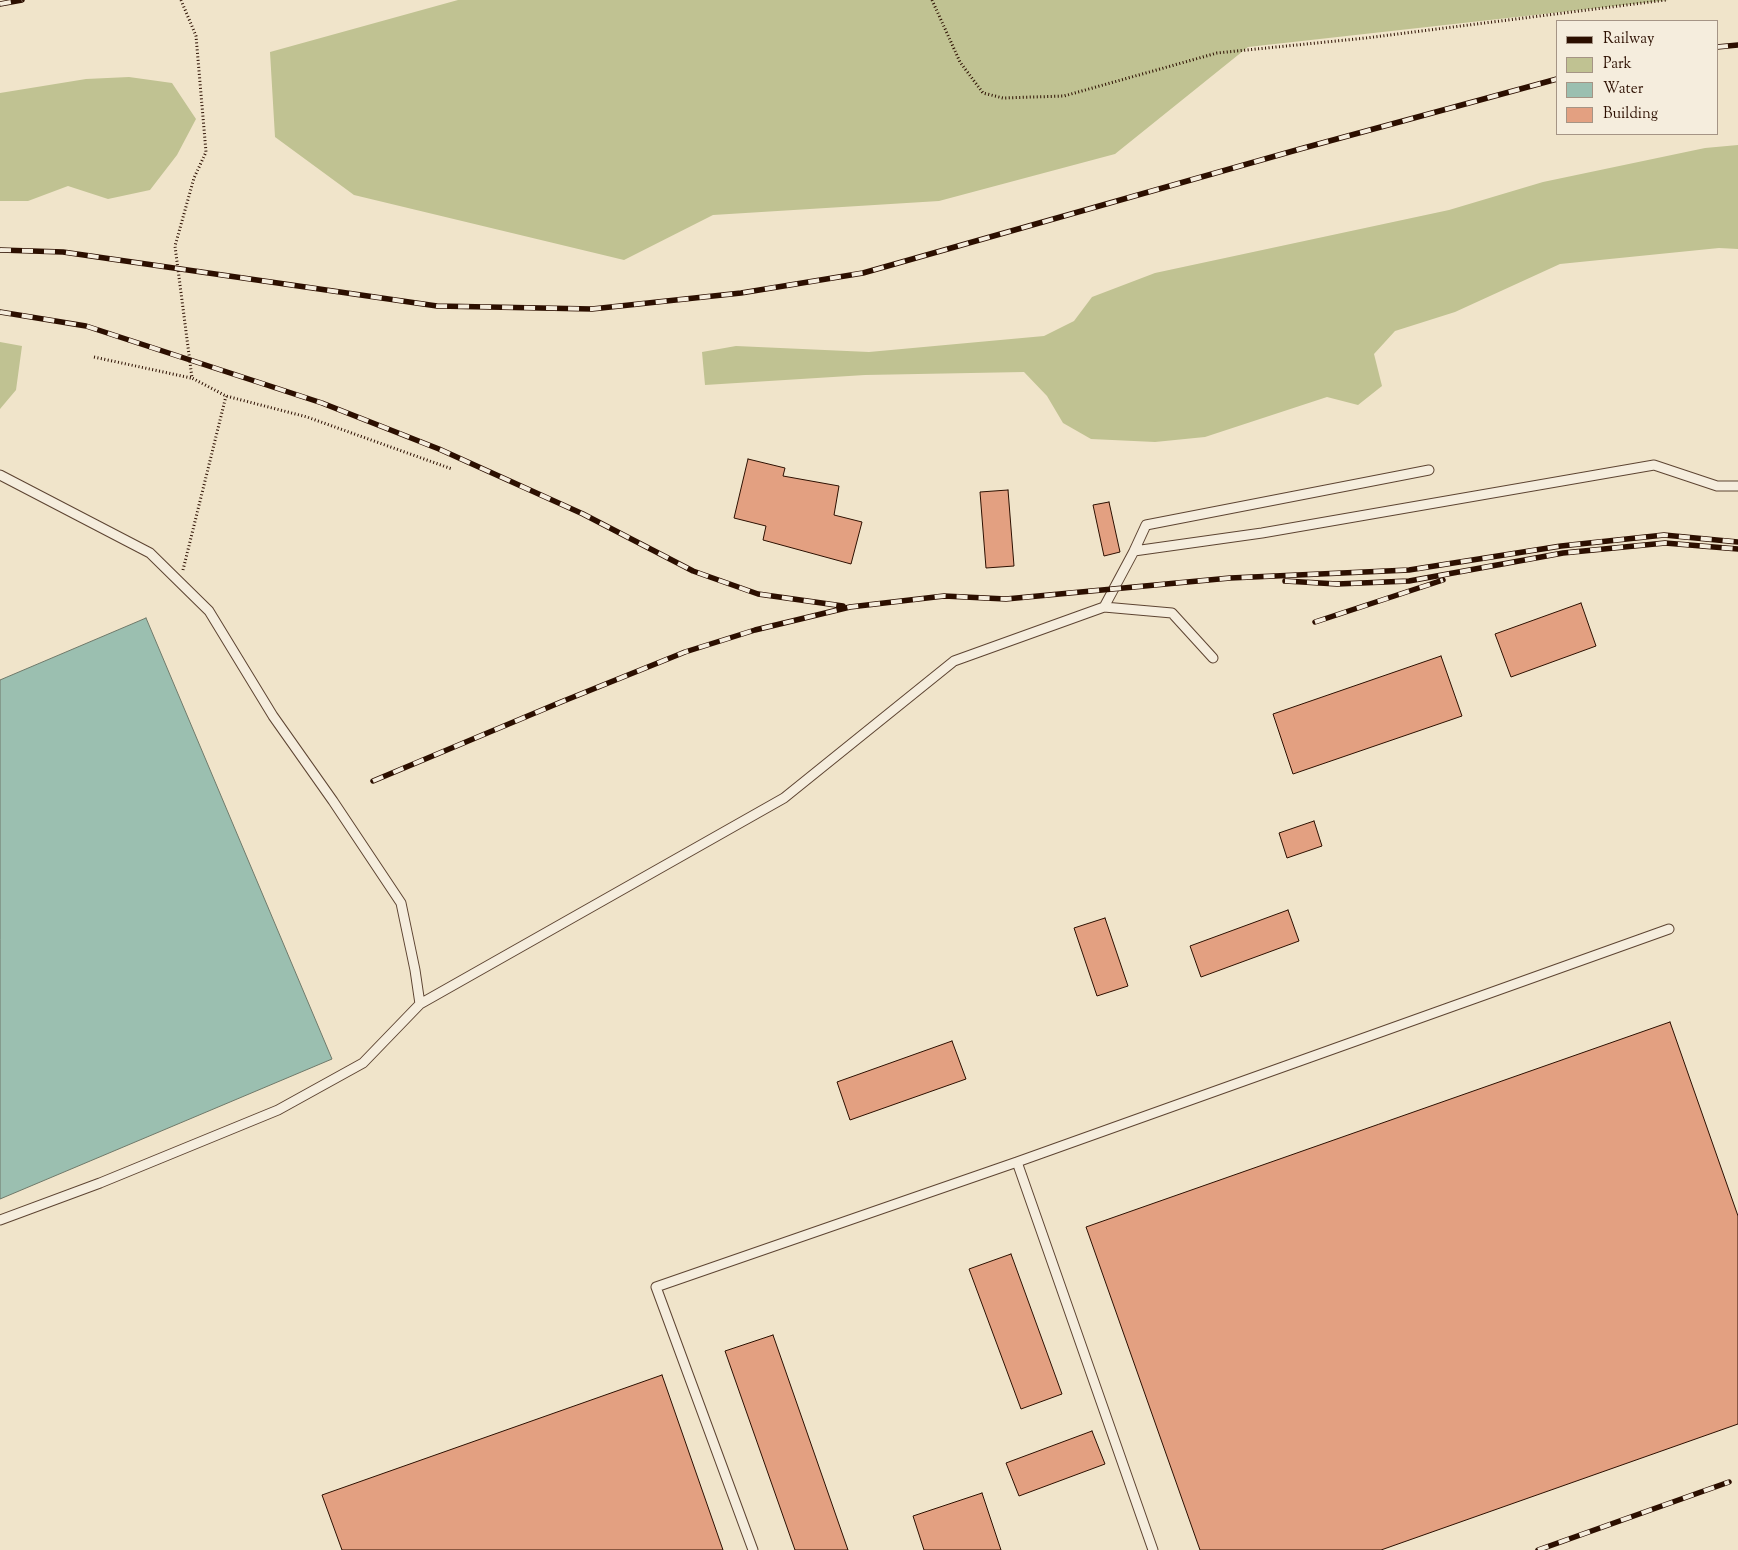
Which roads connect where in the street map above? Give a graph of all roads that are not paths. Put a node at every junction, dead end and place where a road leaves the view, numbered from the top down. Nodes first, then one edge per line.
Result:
1 (1429, 470) dead end
2 (0, 475) edge
3 (1738, 486) edge
4 (1134, 551) junction
5 (1104, 607) junction
6 (1213, 658) dead end
7 (1669, 930) dead end
8 (420, 1004) junction
9 (1016, 1162) junction
10 (0, 1220) edge
11 (753, 1550) edge
12 (1153, 1550) edge

1 - 4 lane
2 - 8 lane
3 - 4 lane
4 - 5 lane
5 - 6 lane
5 - 8 lane
7 - 9 lane
8 - 10 lane
9 - 11 lane
9 - 12 lane

